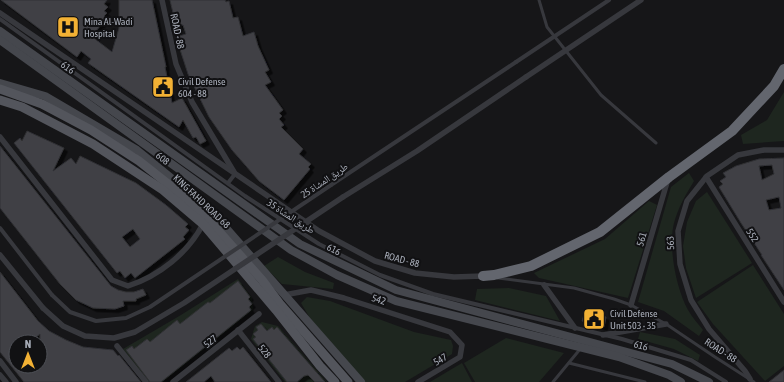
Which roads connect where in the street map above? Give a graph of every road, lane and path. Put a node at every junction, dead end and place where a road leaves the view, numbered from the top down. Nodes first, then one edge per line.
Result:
1 (162, 0) edge
2 (539, 0) edge
3 (609, 0) edge
4 (641, 0) edge
5 (0, 13) edge
6 (0, 19) edge
7 (0, 31) edge
8 (0, 40) edge
9 (784, 69) edge
10 (0, 83) edge
11 (0, 89) edge
12 (0, 100) edge
13 (0, 137) edge
14 (656, 142) dead end
15 (784, 150) edge
16 (235, 174) junction
17 (669, 177) junction
18 (706, 177) junction
19 (228, 184) junction
20 (203, 224) junction
21 (0, 228) edge
22 (0, 255) edge
23 (483, 276) junction
24 (544, 285) junction
25 (284, 295) junction
26 (784, 302) edge
27 (631, 305) junction
28 (259, 314) dead end
29 (666, 324) junction
30 (575, 328) junction
31 (238, 330) junction
32 (603, 335) junction
33 (462, 345) joint
34 (117, 346) dead end
35 (582, 348) junction
36 (0, 361) edge
37 (569, 363) junction
38 (0, 374) edge
39 (752, 380) edge
40 (6, 382) edge
41 (16, 382) edge
42 (146, 382) edge
43 (173, 382) edge
44 (279, 382) edge
45 (334, 382) edge
46 (348, 382) edge
47 (360, 382) edge
48 (418, 382) edge
49 (553, 382) edge
50 (645, 382) edge
51 (681, 382) edge
52 (709, 382) edge
53 (726, 382) edge

1 - 16 street, ROAD - 88
2 - 14 lane
3 - 21 street, طريق المشاة 25, bridge
4 - 22 street, bridge
5 - 16 street
6 - 19 street, طريق المشاة 35
7 - 52 main road, 616
8 - 35 main road, 616
9 - 17 highway
10 - 25 main road, 608
11 - 46 main road, KING FAHD ROAD 68
12 - 20 main road, KING FAHD ROAD 68
13 - 20 street
15 - 18 street, 563
16 - 19 street
16 - 23 street, ROAD - 88
17 - 23 highway
17 - 27 street, 561
18 - 26 street, 552
18 - 39 street, 563
19 - 30 street, طريق المشاة 35
20 - 45 main road, KING FAHD ROAD 68
23 - 24 lane, ROAD - 88
24 - 27 lane, ROAD - 88
24 - 30 street
25 - 33 street, 542
25 - 47 main road, 608
27 - 29 lane, ROAD - 88
28 - 31 street, 527
29 - 32 street
29 - 39 lane, ROAD - 88
30 - 32 street, طريق المشاة 35
31 - 43 street, 527
31 - 44 street, 528
32 - 53 street, طريق المشاة 35
33 - 48 street, 547
34 - 42 street
35 - 37 lane
35 - 51 main road, 616
36 - 41 street
37 - 49 lane
37 - 50 lane
38 - 40 street

